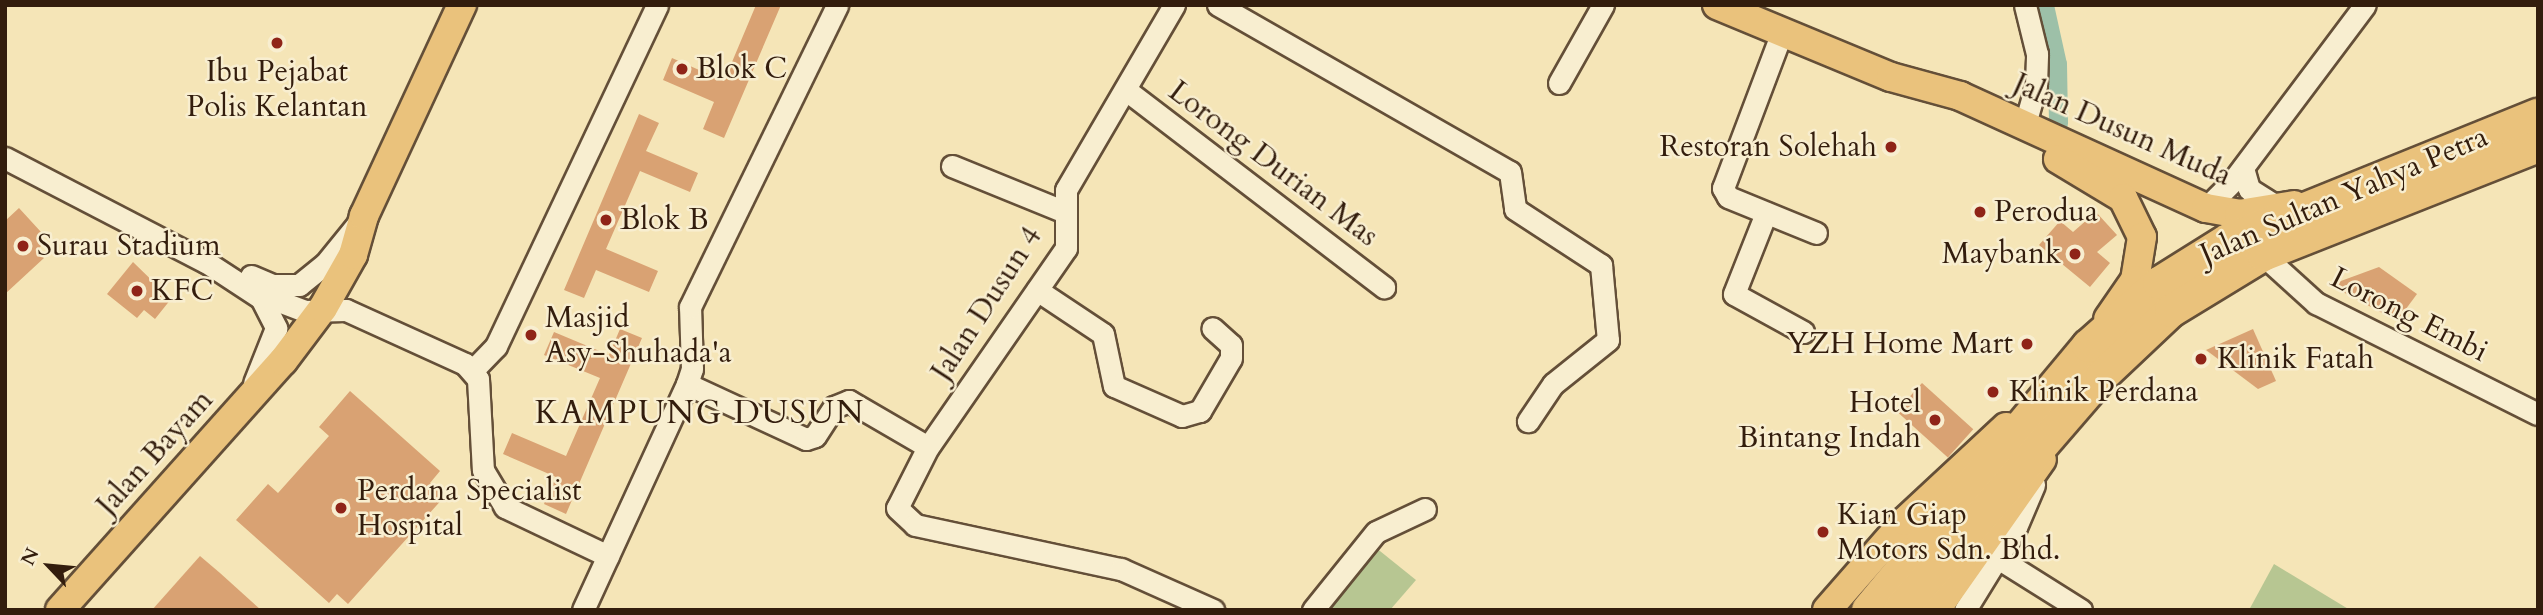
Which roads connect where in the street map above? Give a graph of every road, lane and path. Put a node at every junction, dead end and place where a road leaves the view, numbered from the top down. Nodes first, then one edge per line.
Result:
1 (462, 5) edge
2 (657, 5) edge
3 (837, 5) edge
4 (1174, 5) edge
5 (1218, 5) edge
6 (1603, 5) edge
7 (1717, 5) edge
8 (2025, 5) edge
9 (2365, 5) edge
10 (1782, 32) junction
11 (1891, 77) junction
12 (1559, 83) dead end
13 (1126, 90) junction
14 (2538, 116) edge
15 (2025, 124) junction
16 (2538, 146) edge
17 (5, 158) edge
18 (952, 166) dead end
19 (2243, 168) junction
20 (2329, 198) junction
21 (2206, 208) junction
22 (2279, 208) junction
23 (1063, 211) junction
24 (1766, 213) junction
25 (364, 216) junction
26 (1816, 233) dead end
27 (2263, 255) junction
28 (206, 262) junction
29 (1384, 287) dead end
30 (1037, 290) junction
31 (252, 291) junction
32 (323, 308) junction
33 (1212, 328) dead end
34 (1803, 332) dead end
35 (2080, 356) junction
36 (473, 370) junction
37 (687, 384) junction
38 (243, 404) junction
39 (2538, 414) edge
40 (2066, 418) junction
41 (1528, 421) dead end
42 (928, 447) junction
43 (2048, 450) junction
44 (1425, 509) dead end
45 (1928, 555) junction
46 (608, 556) junction
47 (1998, 558) junction
48 (60, 610) edge
49 (583, 610) edge
50 (1213, 610) edge
51 (1314, 610) edge
52 (1827, 610) edge
53 (1868, 610) edge
54 (1900, 610) edge
55 (1936, 610) edge
56 (1965, 610) edge
57 (2081, 610) edge

1 - 25 main road, Jalan Bayam
2 - 36 street
3 - 37 street
4 - 13 street, Jalan Dusun 4
5 - 41 street
6 - 12 street
7 - 10 main road, Jalan Dusun Muda
8 - 15 street
9 - 19 street
10 - 11 main road, Jalan Dusun Muda
10 - 24 street
11 - 15 main road, Jalan Dusun Muda
11 - 35 main road, Jalan Dusun Muda
13 - 23 street, Jalan Dusun 4
13 - 29 street, Lorong Durian Mas
14 - 20 highway, Jalan Sultan Yahya Petra
15 - 21 main road, Jalan Dusun Muda
16 - 27 highway, Jalan Sultan Yahya Petra
17 - 28 street
18 - 23 street
19 - 21 street
19 - 22 street
20 - 22 main road, Jalan Dusun Muda
20 - 35 highway, Jalan Sultan Yahya Petra
21 - 22 main road, Jalan Dusun Muda
23 - 30 street, Jalan Dusun 4
24 - 26 street
24 - 34 street
25 - 28 street, Jalan Bayam
25 - 32 main road, Jalan Bayam
27 - 39 street, Lorong Embi
27 - 40 highway, Jalan Sultan Yahya Petra
28 - 31 street, Jalan Bayam
30 - 33 street
30 - 42 street, Jalan Dusun 4
31 - 32 street
31 - 38 street, Jalan Bayam
32 - 36 street
32 - 38 main road, Jalan Bayam
35 - 45 highway
35 - 52 main road, Jalan Sultan Yahya Petra
36 - 46 street
37 - 42 street
37 - 46 street
38 - 48 main road, Jalan Bayam
40 - 43 main road, Jalan Sultan Yahya Petra
40 - 45 highway
42 - 50 street, Jalan Dusun 4
43 - 47 street
43 - 55 main road, Jalan Sultan Yahya Petra
44 - 51 street
45 - 53 highway
45 - 54 highway
46 - 49 street
47 - 56 street
47 - 57 street

